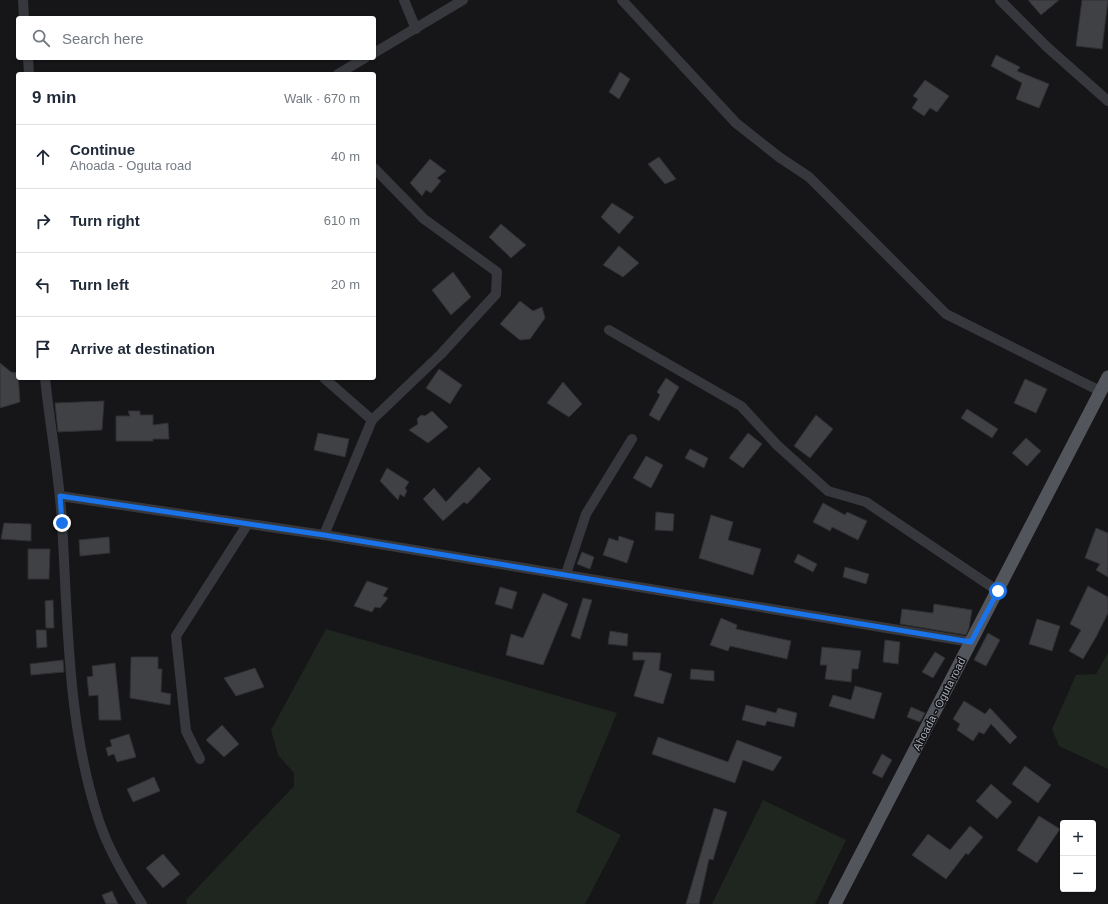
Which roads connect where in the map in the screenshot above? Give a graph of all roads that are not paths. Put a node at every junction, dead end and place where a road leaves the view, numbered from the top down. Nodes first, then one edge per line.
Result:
1 (23, 0) edge
2 (404, 0) edge
3 (463, 0) edge
4 (622, 0) edge
5 (1000, 0) edge
6 (24, 16) edge
7 (416, 29) junction
8 (376, 52) edge
9 (28, 60) edge
10 (362, 60) edge
11 (29, 72) edge
12 (341, 72) edge
13 (1108, 101) edge
14 (376, 170) edge
15 (609, 330) dead end
16 (1108, 377) edge
17 (45, 380) edge
18 (326, 380) edge
19 (1100, 391) junction
20 (372, 420) junction
21 (632, 439) dead end
22 (60, 496) junction
23 (247, 525) junction
24 (324, 535) junction
25 (566, 574) junction
26 (998, 591) junction
27 (971, 642) junction
28 (200, 758) dead end
29 (142, 904) edge
30 (835, 904) edge

1 - 6 street
2 - 7 street
3 - 7 street
4 - 19 street
5 - 13 street
7 - 8 street
9 - 11 street
10 - 12 street
14 - 20 street
15 - 26 street
16 - 19 main road, Ahoada - Oguta road
17 - 22 street
18 - 20 street
19 - 26 main road, Ahoada - Oguta road
20 - 24 street
21 - 25 street
22 - 23 street
22 - 29 street
23 - 24 street
23 - 28 street
24 - 25 street
25 - 27 street
26 - 27 main road, Ahoada - Oguta road
27 - 30 main road, Ahoada - Oguta road

